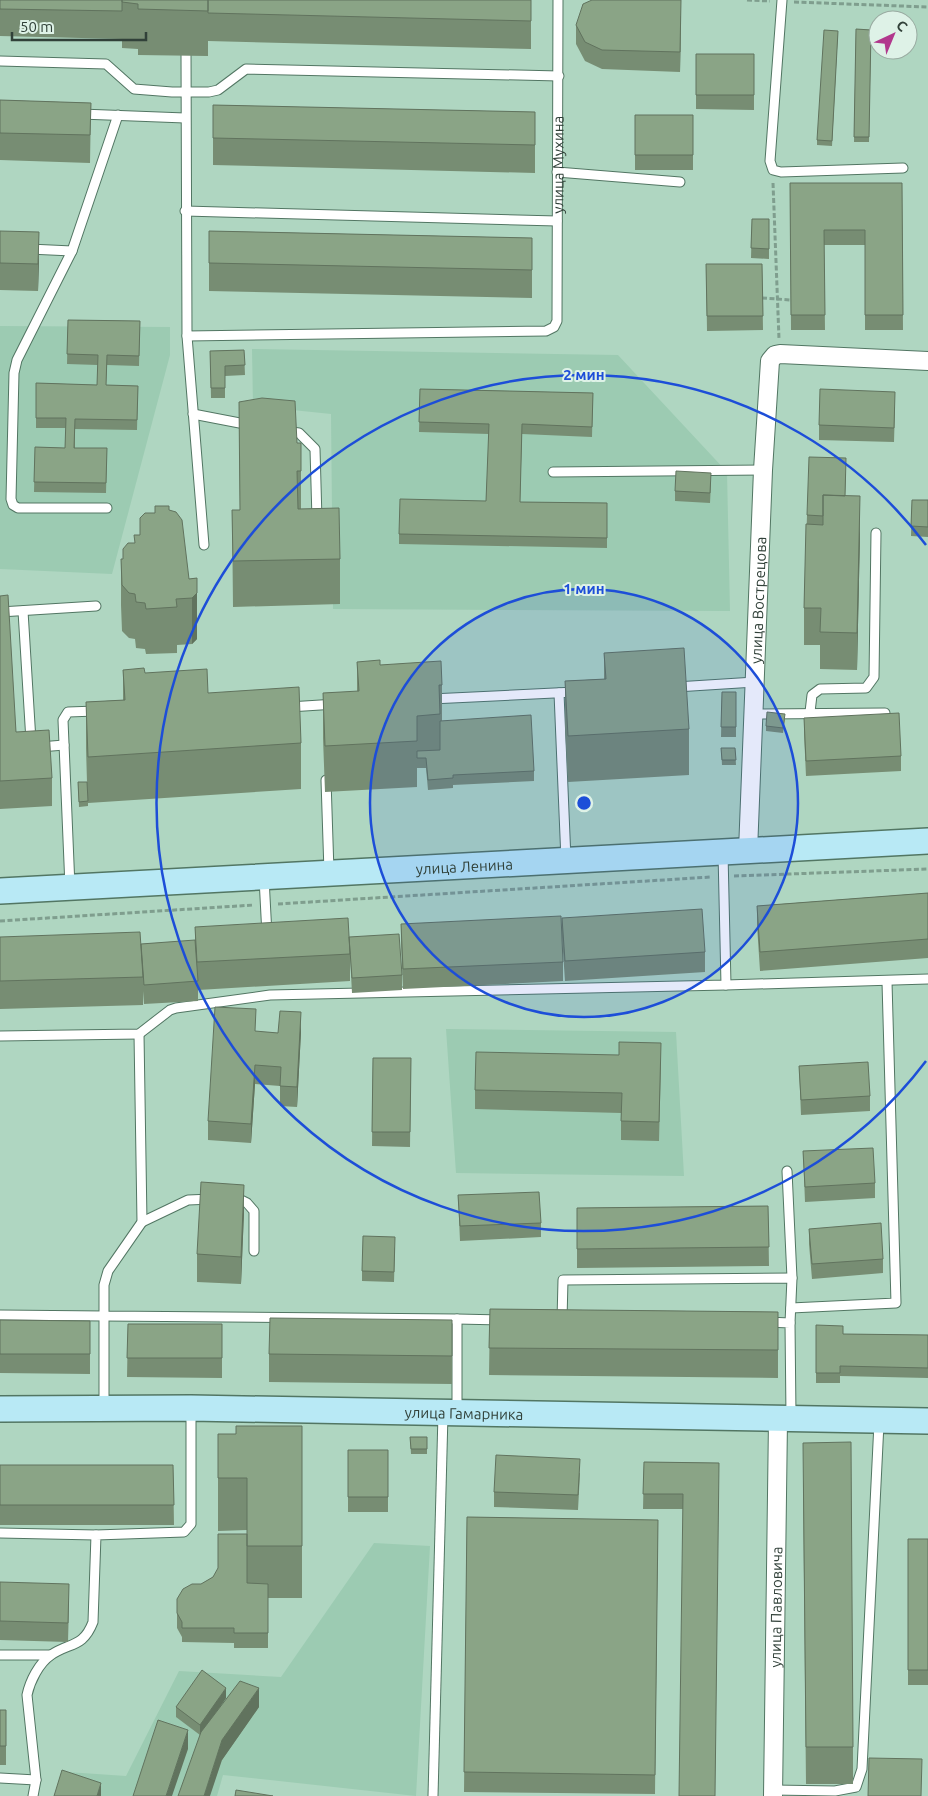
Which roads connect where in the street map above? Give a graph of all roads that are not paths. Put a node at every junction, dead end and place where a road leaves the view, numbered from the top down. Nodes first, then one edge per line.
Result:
1 (558, 0) edge
2 (782, 1) edge
3 (186, 52) dead end
4 (0, 61) edge
5 (559, 76) junction
6 (186, 92) junction
7 (69, 114) edge
8 (118, 115) junction
9 (185, 118) junction
10 (903, 168) dead end
11 (557, 172) junction
12 (680, 182) dead end
13 (185, 211) junction
14 (557, 221) junction
15 (18, 248) edge
16 (72, 251) junction
17 (187, 336) junction
18 (928, 360) edge
19 (193, 414) junction
20 (260, 426) edge
21 (280, 430) edge
22 (764, 470) junction
23 (553, 472) dead end
24 (107, 508) dead end
25 (317, 527) edge
26 (876, 533) dead end
27 (204, 544) dead end
28 (96, 606) dead end
29 (24, 611) junction
30 (0, 612) edge
31 (755, 682) junction
32 (665, 688) edge
33 (588, 692) edge
34 (559, 693) junction
35 (422, 700) edge
36 (344, 704) edge
37 (324, 705) junction
38 (274, 707) edge
39 (109, 711) edge
40 (810, 712) junction
41 (885, 713) edge
42 (753, 714) junction
43 (325, 715) edge
44 (64, 745) junction
45 (326, 774) edge
46 (928, 841) edge
47 (748, 851) junction
48 (566, 860) junction
49 (723, 865) junction
50 (329, 873) junction
51 (264, 878) junction
52 (70, 887) junction
53 (0, 891) edge
54 (268, 942) edge
55 (928, 979) edge
56 (887, 982) junction
57 (726, 985) junction
58 (270, 986) dead end
59 (270, 995) junction
60 (139, 1034) junction
61 (0, 1036) edge
62 (786, 1171) dead end
63 (142, 1222) junction
64 (254, 1251) dead end
65 (792, 1278) junction
66 (791, 1308) junction
67 (0, 1315) edge
68 (104, 1316) junction
69 (457, 1319) junction
70 (514, 1320) edge
71 (572, 1320) edge
72 (760, 1322) edge
73 (790, 1322) junction
74 (104, 1407) junction
75 (191, 1408) junction
76 (0, 1409) edge
77 (450, 1411) junction
78 (784, 1420) junction
79 (879, 1420) junction
80 (928, 1420) edge
81 (0, 1533) edge
82 (96, 1535) junction
83 (0, 1654) edge
84 (50, 1655) junction
85 (0, 1778) edge
86 (36, 1780) junction
87 (773, 1793) edge
88 (32, 1796) edge
89 (433, 1796) edge

1 - 5 lane, улица Мухина
2 - 10 lane
3 - 6 lane
4 - 6 lane
5 - 6 lane
5 - 11 lane, улица Мухина
6 - 9 lane
7 - 8 lane
8 - 9 lane
8 - 16 lane
9 - 13 lane
11 - 12 lane
11 - 14 lane, улица Мухина
13 - 14 lane
13 - 17 lane
14 - 17 lane, улица Мухина
15 - 16 lane
16 - 24 lane
17 - 19 lane
18 - 22 street, улица Вострецова
19 - 20 lane
19 - 27 lane
21 - 25 lane
22 - 23 lane
22 - 31 street, улица Вострецова
26 - 40 lane
28 - 29 lane
29 - 30 lane
29 - 44 lane
31 - 32 lane
31 - 42 street, улица Вострецова
33 - 34 lane
34 - 35 lane
34 - 48 lane
36 - 37 lane
37 - 38 lane
37 - 43 lane
39 - 44 lane
40 - 41 lane
40 - 42 lane
42 - 47 street, улица Вострецова
44 - 52 lane
45 - 50 lane
46 - 47 main road, улица Ленина
47 - 49 main road, улица Ленина
48 - 49 main road, улица Ленина
48 - 50 main road, улица Ленина
49 - 57 lane
50 - 51 main road, улица Ленина
51 - 52 main road, улица Ленина
51 - 54 lane
52 - 53 main road, улица Ленина
55 - 56 lane
56 - 57 lane
56 - 66 lane
57 - 59 lane
58 - 59 lane
59 - 60 lane
60 - 61 lane
60 - 63 lane
62 - 65 lane
63 - 64 lane
63 - 68 lane
65 - 66 lane
65 - 71 lane
66 - 73 lane
67 - 68 lane
68 - 69 lane
68 - 74 lane
69 - 70 lane
69 - 77 lane
72 - 73 lane
73 - 78 lane
74 - 75 main road, улица Гамарника
74 - 76 main road, улица Гамарника
75 - 77 main road, улица Гамарника
75 - 82 lane
77 - 78 main road, улица Гамарника
77 - 89 lane
78 - 79 main road, улица Гамарника
78 - 87 street, улица Павловича
79 - 80 main road, улица Гамарника
79 - 87 lane
81 - 82 lane
82 - 84 lane
83 - 84 lane
84 - 86 lane
85 - 86 lane
86 - 88 lane

